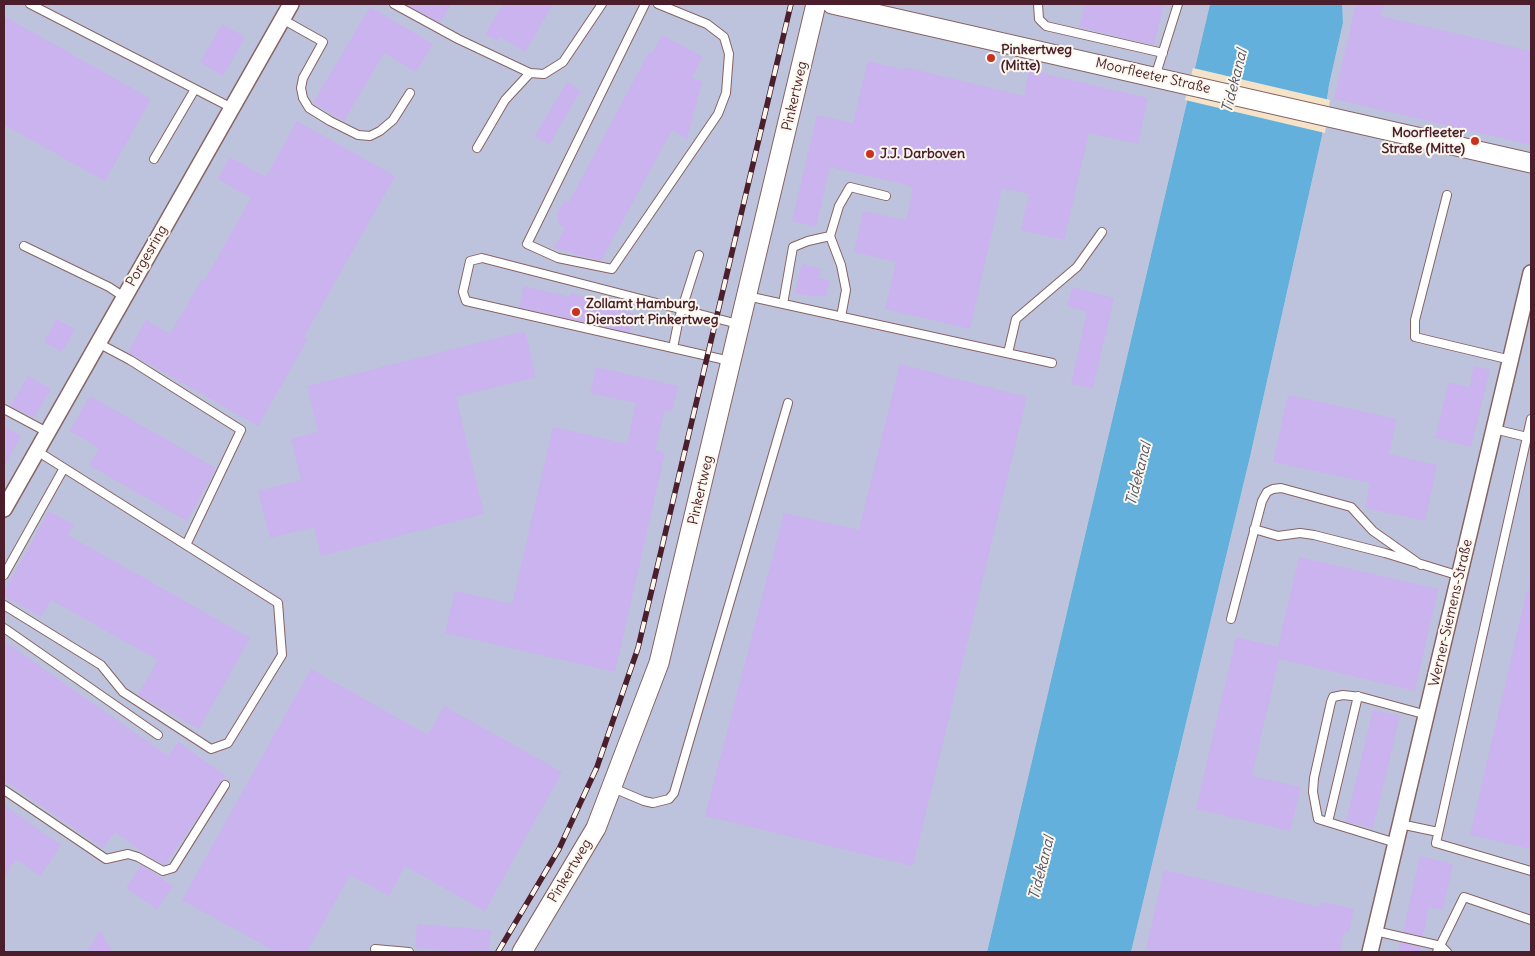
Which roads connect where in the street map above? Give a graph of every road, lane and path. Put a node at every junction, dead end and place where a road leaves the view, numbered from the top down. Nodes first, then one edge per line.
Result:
1 (30, 4) edge
2 (291, 4) edge
3 (394, 4) edge
4 (602, 4) edge
5 (645, 4) edge
6 (658, 4) edge
7 (816, 4) edge
8 (832, 4) edge
9 (1038, 4) edge
10 (1178, 4) edge
11 (282, 19) junction
12 (1163, 53) junction
13 (530, 73) junction
14 (1164, 79) junction
15 (195, 90) junction
16 (410, 93) dead end
17 (232, 108) junction
18 (477, 148) dead end
19 (154, 159) dead end
20 (1531, 163) edge
21 (1447, 194) dead end
22 (886, 196) dead end
23 (1102, 232) dead end
24 (830, 236) junction
25 (24, 246) dead end
26 (699, 255) dead end
27 (1531, 273) edge
28 (747, 296) junction
29 (124, 297) junction
30 (783, 304) junction
31 (682, 308) junction
32 (841, 317) junction
33 (740, 325) junction
34 (98, 343) junction
35 (673, 348) junction
36 (1008, 353) junction
37 (1511, 360) junction
38 (732, 362) junction
39 (1052, 363) dead end
40 (788, 404) dead end
41 (4, 409) edge
42 (1531, 419) edge
43 (1494, 429) junction
44 (47, 432) junction
45 (1527, 437) junction
46 (37, 451) junction
47 (64, 468) junction
48 (4, 509) edge
49 (1254, 530) junction
50 (186, 545) junction
51 (1421, 565) junction
52 (4, 575) edge
53 (1460, 576) junction
54 (4, 605) edge
55 (1231, 619) dead end
56 (4, 628) edge
57 (1358, 696) junction
58 (1427, 714) junction
59 (158, 734) dead end
60 (225, 785) dead end
61 (612, 788) junction
62 (4, 790) edge
63 (1328, 822) junction
64 (1400, 824) junction
65 (1438, 832) junction
66 (1396, 843) junction
67 (1531, 871) edge
68 (1531, 920) edge
69 (1375, 931) junction
70 (374, 948) dead end
71 (1442, 950) edge
72 (409, 952) edge
73 (522, 952) edge
74 (1370, 952) edge

1 - 15 lane
2 - 11 street, Porgesring
3 - 13 lane
4 - 13 lane
5 - 6 lane
7 - 28 street, Pinkertweg
8 - 14 street, Moorfleeter Straße
9 - 12 lane
10 - 12 lane
11 - 16 lane
11 - 17 street, Porgesring
12 - 14 lane
13 - 18 lane
14 - 20 street, Moorfleeter Straße
15 - 17 lane
15 - 19 lane
17 - 29 street, Porgesring
21 - 37 lane
22 - 24 lane
23 - 36 lane
24 - 30 lane
24 - 32 lane
25 - 29 lane
26 - 31 lane
27 - 37 street, Werner-Siemens-Straße
28 - 30 lane
28 - 33 street, Pinkertweg
29 - 34 street, Porgesring
30 - 32 lane
31 - 33 lane
31 - 35 lane
31 - 35 lane
32 - 36 lane
33 - 38 street, Pinkertweg
34 - 44 street, Porgesring
34 - 50 lane
35 - 38 lane
36 - 39 lane
37 - 43 street, Werner-Siemens-Straße
38 - 61 street, Pinkertweg
40 - 61 lane
41 - 44 lane
42 - 45 lane
43 - 45 lane
43 - 53 street, Werner-Siemens-Straße
44 - 46 street, Porgesring
45 - 65 lane
46 - 47 lane
46 - 48 street, Porgesring
47 - 50 lane
47 - 52 lane
49 - 51 lane
49 - 51 lane
49 - 55 lane
50 - 54 lane
51 - 53 lane
53 - 58 street, Werner-Siemens-Straße
56 - 59 lane
57 - 58 lane
57 - 63 lane
57 - 63 lane
58 - 64 street, Werner-Siemens-Straße
60 - 62 lane
61 - 73 street, Pinkertweg
63 - 66 lane
64 - 65 lane
64 - 66 street, Werner-Siemens-Straße
65 - 67 lane
66 - 69 street, Werner-Siemens-Straße
68 - 71 lane
69 - 71 lane
69 - 74 street, Werner-Siemens-Straße
70 - 72 lane

